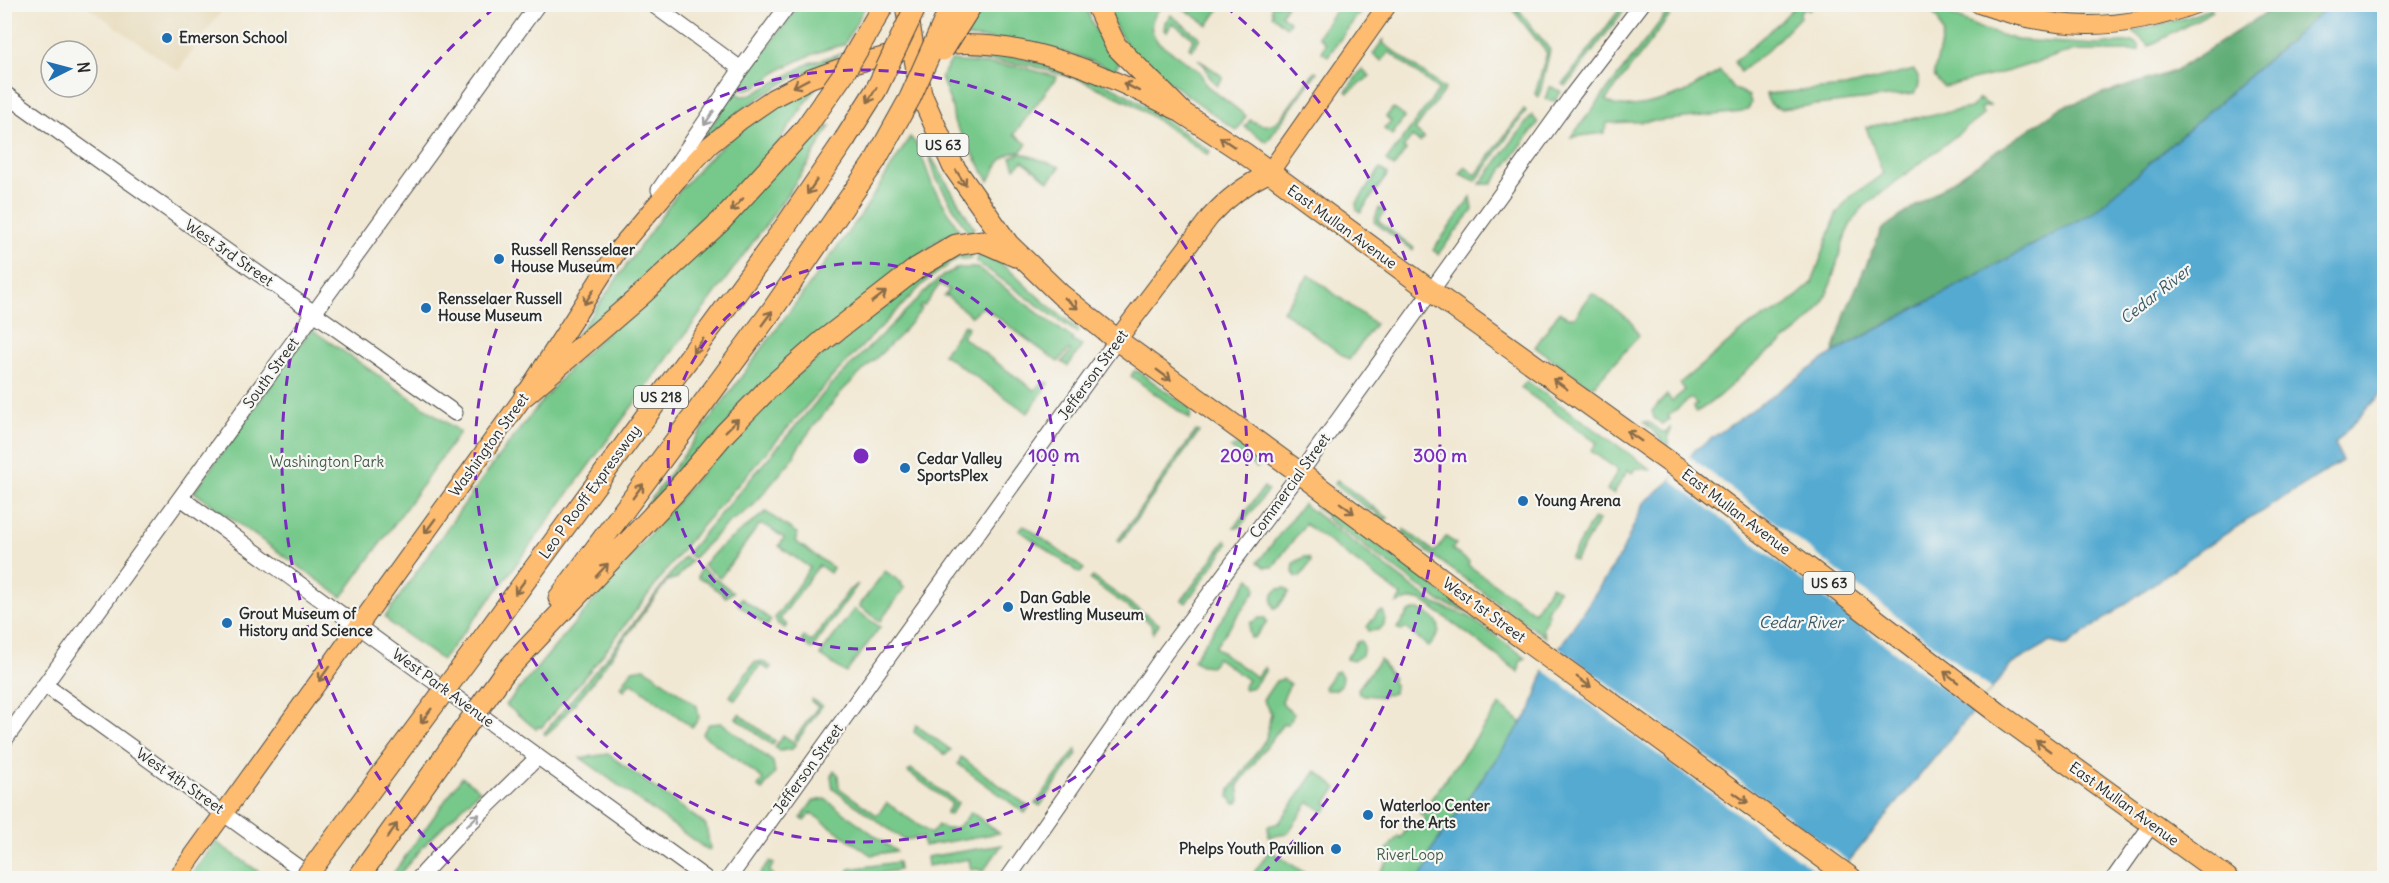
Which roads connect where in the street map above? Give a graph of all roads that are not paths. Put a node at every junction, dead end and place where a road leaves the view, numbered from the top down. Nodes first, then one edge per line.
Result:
1 (538, 4) edge
2 (652, 4) edge
3 (789, 4) edge
4 (884, 4) edge
5 (906, 4) edge
6 (917, 4) edge
7 (952, 4) edge
8 (972, 4) edge
9 (1096, 4) edge
10 (1388, 4) edge
11 (1642, 4) edge
12 (1979, 4) edge
13 (2196, 4) edge
14 (912, 50) junction
15 (741, 69) junction
16 (4, 93) edge
17 (910, 98) junction
18 (1183, 113) junction
19 (1269, 173) junction
20 (620, 247) junction
21 (1028, 264) junction
22 (1431, 291) junction
23 (315, 313) junction
24 (1117, 340) junction
25 (525, 395) junction
26 (455, 413) dead end
27 (1300, 472) junction
28 (181, 498) junction
29 (358, 626) junction
30 (504, 673) junction
31 (45, 685) junction
32 (4, 741) edge
33 (538, 757) junction
34 (225, 814) junction
35 (2152, 824) junction
36 (177, 879) edge
37 (305, 879) edge
38 (313, 879) edge
39 (358, 879) edge
40 (419, 879) edge
41 (705, 879) edge
42 (729, 879) edge
43 (1008, 879) edge
44 (1851, 879) edge
45 (2114, 879) edge
46 (2227, 879) edge

1 - 23 street, South Street
2 - 15 street
3 - 15 street, Washington Street
4 -> 25 highway, bridge
5 - 14 highway, US 63
6 -> 37 highway, Leo P Rooff Expressway / US 218, bridge
7 - 17 highway, US 218, bridge
8 - 17 highway, bridge
9 - 18 highway, US 63
10 - 19 main road, Jefferson Street
11 - 22 street, Commercial Street
12 - 13 main road
18 -> 14 main road
14 -> 20 main road
14 -> 21 highway, US 63
15 -> 20 street, Washington Street
16 - 23 street, West 3rd Street
30 -> 17 highway, US 218, bridge
19 -> 18 highway, US 63
19 - 22 highway, East Mullan Avenue / US 63
19 - 24 main road, Jefferson Street
20 -> 25 main road, Washington Street
21 -> 24 highway, US 63
30 -> 21 highway
22 - 27 street, Commercial Street
35 -> 22 highway, East Mullan Avenue / US 63
23 - 26 street, West 3rd Street
23 - 28 street, South Street
24 -> 27 highway, West 1st Street / US 63
24 - 42 street, Jefferson Street
25 -> 29 main road, Washington Street
27 - 43 street, Commercial Street
27 -> 44 highway, West 1st Street / US 63
28 - 29 street, West Park Avenue
28 - 31 street, South Street
29 - 33 street, West Park Avenue
29 -> 34 main road, Washington Street
39 -> 30 highway, US 218, bridge
31 - 32 street, South Street
31 - 34 street, West 4th Street
40 -> 33 street
33 - 41 street, West Park Avenue
34 - 36 main road, Washington Street
34 - 38 street, West 4th Street
35 - 45 street
35 - 46 highway, East Mullan Avenue / US 63

